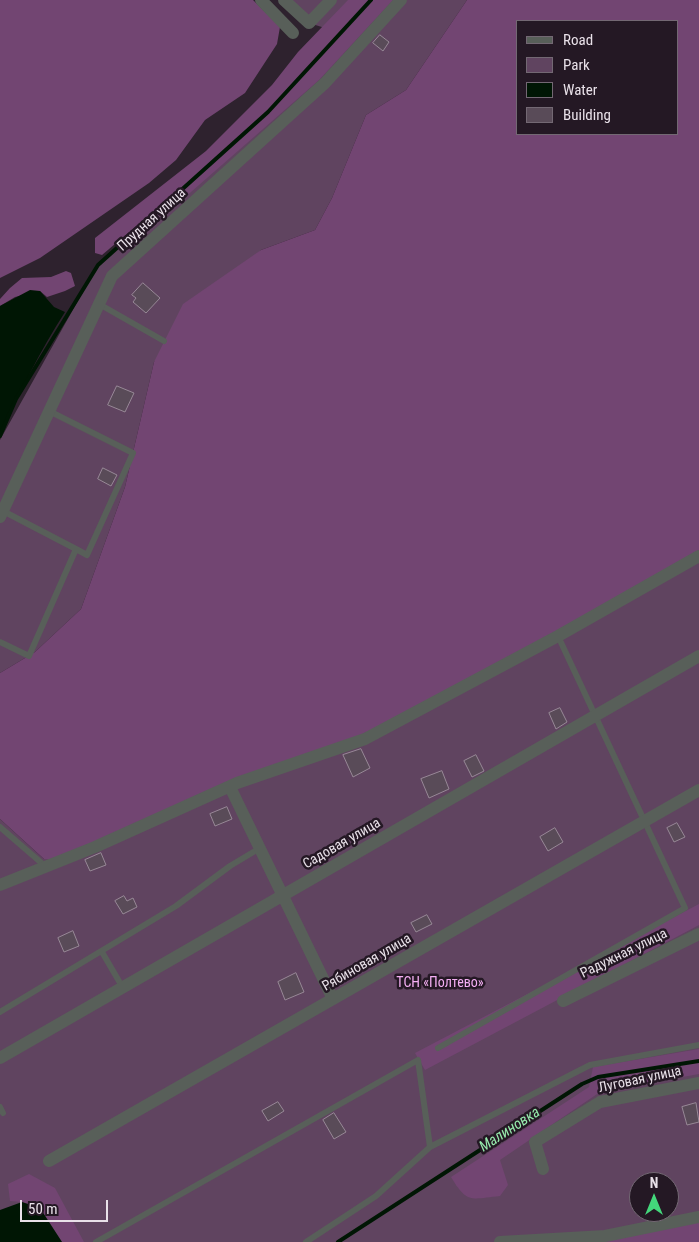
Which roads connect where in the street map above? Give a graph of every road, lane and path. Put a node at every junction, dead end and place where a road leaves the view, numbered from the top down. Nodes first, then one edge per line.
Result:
1 (261, 0) edge
2 (284, 0) edge
3 (331, 0) edge
4 (401, 0) edge
5 (293, 33) dead end
6 (99, 304) junction
7 (164, 341) dead end
8 (49, 411) junction
9 (1, 514) edge
10 (76, 550) junction
11 (699, 556) edge
12 (558, 636) junction
13 (0, 642) edge
14 (699, 656) edge
15 (596, 716) junction
16 (230, 787) junction
17 (699, 790) edge
18 (645, 821) junction
19 (0, 828) edge
20 (260, 848) junction
21 (45, 866) junction
22 (0, 884) edge
23 (283, 896) junction
24 (699, 934) edge
25 (102, 952) junction
26 (123, 988) junction
27 (332, 1000) junction
28 (563, 1001) dead end
29 (0, 1012) edge
30 (699, 1045) edge
31 (438, 1048) dead end
32 (0, 1058) edge
33 (699, 1082) edge
34 (430, 1147) junction
35 (49, 1162) dead end
36 (543, 1169) dead end
37 (699, 1217) edge
38 (96, 1242) edge
39 (306, 1242) edge
40 (500, 1242) edge

1 - 5 street
2 - 3 street
4 - 6 street, Прудная улица
6 - 7 lane
6 - 8 street, Прудная улица
8 - 9 street, Прудная улица
8 - 10 lane
9 - 10 lane
10 - 13 lane
11 - 12 street
12 - 15 lane
12 - 16 street
14 - 15 street, Садовая улица
15 - 18 lane
15 - 23 street, Садовая улица
16 - 20 street
16 - 21 street
17 - 18 street, Рябиновая улица
18 - 27 street, Рябиновая улица
18 - 31 lane
19 - 21 lane
20 - 23 street
20 - 25 lane
21 - 22 street
23 - 26 street, Садовая улица
23 - 27 street
24 - 28 street, Радужная улица
25 - 26 lane
25 - 29 lane
26 - 32 street, Садовая улица
27 - 35 street, Рябиновая улица
30 - 34 lane
33 - 36 street, Луговая улица
34 - 38 lane
34 - 39 lane
37 - 40 street

